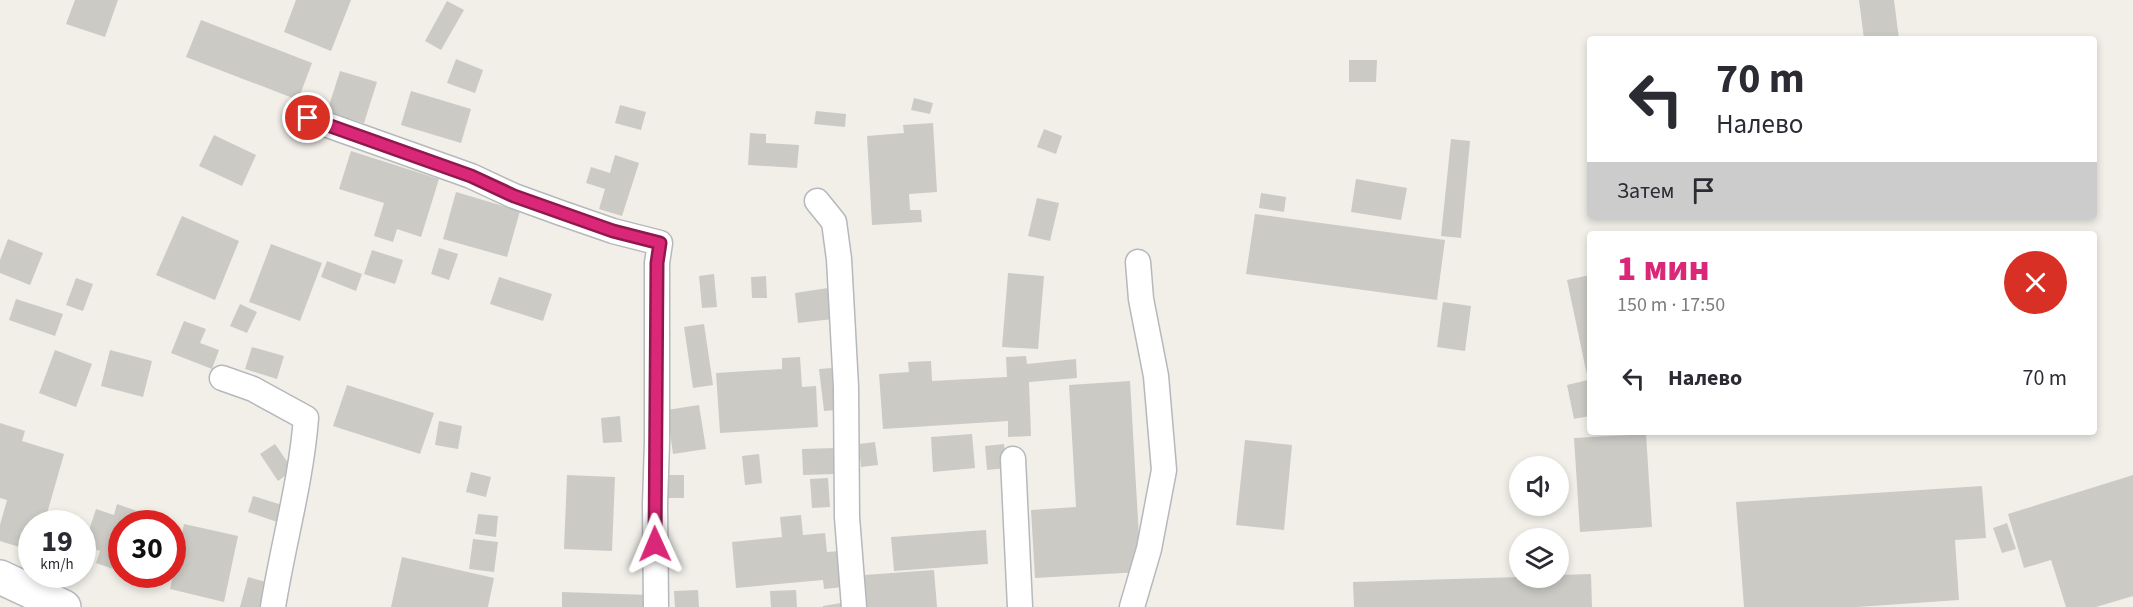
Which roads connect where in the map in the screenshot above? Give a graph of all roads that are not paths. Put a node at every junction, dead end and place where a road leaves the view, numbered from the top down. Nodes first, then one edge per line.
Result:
1 (308, 118) dead end
2 (817, 201) dead end
3 (1138, 262) dead end
4 (222, 378) dead end
5 (1013, 459) dead end
6 (0, 577) edge
7 (64, 607) edge
8 (273, 607) edge
9 (656, 607) edge
10 (854, 607) edge
11 (1020, 607) edge
12 (1132, 607) edge

1 - 9 street
2 - 10 street
3 - 12 street
4 - 8 street
5 - 11 street
6 - 7 street

